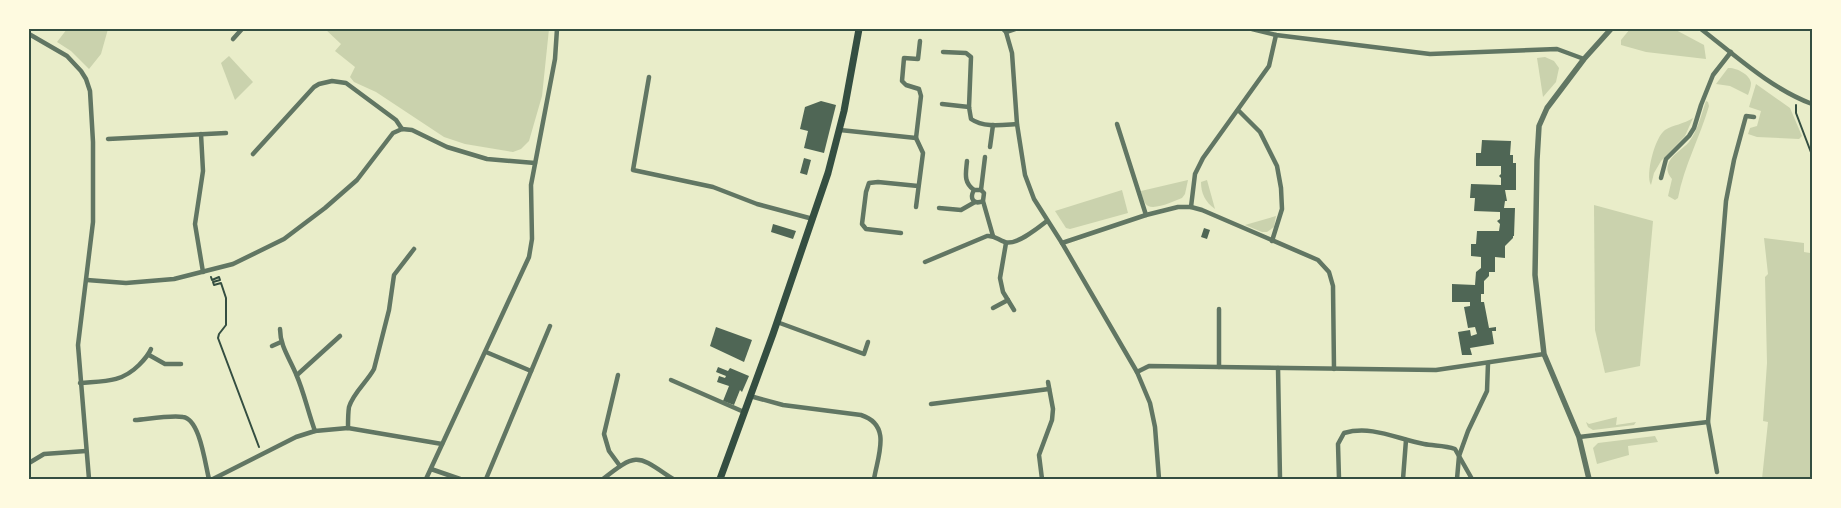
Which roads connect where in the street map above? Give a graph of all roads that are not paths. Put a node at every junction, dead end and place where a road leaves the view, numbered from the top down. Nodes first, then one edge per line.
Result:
1 (242, 29) edge
2 (557, 29) edge
3 (859, 29) edge
4 (1015, 29) edge
5 (1252, 29) edge
6 (1611, 29) edge
7 (1701, 29) edge
8 (1005, 30) edge
9 (29, 34) edge
10 (1276, 35) junction
11 (233, 38) dead end
12 (920, 41) dead end
13 (943, 52) dead end
14 (1731, 52) junction
15 (1584, 59) junction
16 (649, 77) dead end
17 (942, 104) dead end
18 (1812, 104) edge
19 (969, 107) junction
20 (1238, 110) junction
21 (1754, 118) dead end
22 (1017, 124) junction
23 (1117, 124) dead end
24 (993, 125) junction
25 (402, 129) junction
26 (840, 130) junction
27 (226, 133) dead end
28 (201, 134) junction
29 (916, 138) junction
30 (108, 139) dead end
31 (990, 147) dead end
32 (253, 154) dead end
33 (985, 157) dead end
34 (967, 161) dead end
35 (535, 163) junction
36 (1661, 178) dead end
37 (918, 186) junction
38 (974, 190) junction
39 (981, 190) junction
40 (983, 201) junction
41 (975, 202) junction
42 (916, 207) dead end
43 (1191, 207) junction
44 (939, 208) dead end
45 (1146, 215) junction
46 (813, 219) junction
47 (1047, 221) junction
48 (901, 233) dead end
49 (993, 236) junction
50 (1272, 241) junction
51 (1006, 243) junction
52 (1062, 243) junction
53 (414, 249) dead end
54 (925, 262) dead end
55 (206, 272) junction
56 (87, 280) junction
57 (1008, 300) junction
58 (993, 308) dead end
59 (1219, 309) dead end
60 (1014, 310) dead end
61 (777, 322) junction
62 (550, 326) dead end
63 (280, 329) dead end
64 (340, 336) dead end
65 (281, 342) junction
66 (868, 342) dead end
67 (272, 346) dead end
68 (151, 349) dead end
69 (486, 352) junction
70 (1544, 354) junction
71 (148, 355) junction
72 (1488, 363) junction
73 (181, 364) dead end
74 (1219, 367) junction
75 (1278, 368) junction
76 (1334, 368) junction
77 (531, 371) junction
78 (1137, 372) junction
79 (297, 375) junction
80 (618, 375) dead end
81 (671, 380) dead end
82 (1048, 382) dead end
83 (80, 383) junction
84 (1049, 389) junction
85 (750, 396) junction
86 (930, 404) dead end
87 (744, 412) junction
88 (135, 420) dead end
89 (1708, 422) junction
90 (348, 428) junction
91 (314, 431) junction
92 (1579, 437) junction
93 (1406, 440) junction
94 (442, 444) junction
95 (86, 451) junction
96 (1459, 456) junction
97 (29, 463) edge
98 (620, 466) junction
99 (431, 469) junction
100 (1717, 472) dead end
101 (89, 479) edge
102 (211, 479) edge
103 (426, 479) edge
104 (460, 479) edge
105 (486, 479) edge
106 (603, 479) edge
107 (672, 479) edge
108 (720, 479) edge
109 (874, 479) edge
110 (1042, 479) edge
111 (1159, 479) edge
112 (1280, 479) edge
113 (1338, 479) edge
114 (1403, 479) edge
115 (1457, 479) edge
116 (1472, 479) edge
117 (1588, 479) edge

1 - 11 street
2 - 35 street
3 - 26 main road
4 - 8 street
5 - 10 street
6 - 15 street
7 - 14 street
8 - 22 street
9 - 56 street
10 - 15 street
10 - 20 street
12 - 29 street
13 - 19 street
14 - 18 street
14 - 36 street
15 - 70 street
16 - 46 street
17 - 19 street
19 - 24 street
20 - 43 street
20 - 50 street
21 - 89 street
22 - 24 street
22 - 47 street
23 - 45 street
24 - 31 street
25 - 32 street
25 - 35 street
25 - 55 street
26 - 29 street
26 - 46 main road
27 - 28 street
28 - 30 street
28 - 55 street
29 - 37 street
33 - 39 street
34 - 38 street
35 - 69 street
37 - 42 street
37 - 48 street
38 - 39 street
38 - 41 street
39 - 40 street
40 - 41 street
40 - 49 street
41 - 44 street
43 - 45 street
43 - 50 street
45 - 52 street
46 - 61 main road
47 - 51 street
47 - 52 street
49 - 51 street
49 - 54 street
50 - 76 street
51 - 57 street
52 - 78 street
53 - 90 street
55 - 56 street
56 - 83 street
57 - 58 street
57 - 60 street
59 - 74 street
61 - 66 street
61 - 85 main road
62 - 77 street
63 - 65 street
64 - 79 street
65 - 67 street
65 - 79 street
68 - 71 street
69 - 77 street
69 - 94 street
70 - 72 street
70 - 92 street
71 - 73 street
71 - 83 street
72 - 76 street
72 - 96 street
74 - 75 street
74 - 78 street
75 - 76 street
75 - 112 street
77 - 105 street
78 - 111 street
79 - 91 street
80 - 98 street
81 - 87 street
82 - 84 street
83 - 95 street
84 - 86 street
84 - 110 street
85 - 87 main road
85 - 109 street
87 - 108 main road
88 - 102 street
89 - 92 street
89 - 100 street
90 - 91 street
90 - 94 street
91 - 102 street
92 - 117 street
93 - 96 street
93 - 113 street
93 - 114 street
94 - 99 street
95 - 97 street
95 - 101 street
96 - 115 street
96 - 116 street
98 - 106 street
98 - 107 street
99 - 103 street
99 - 104 street

